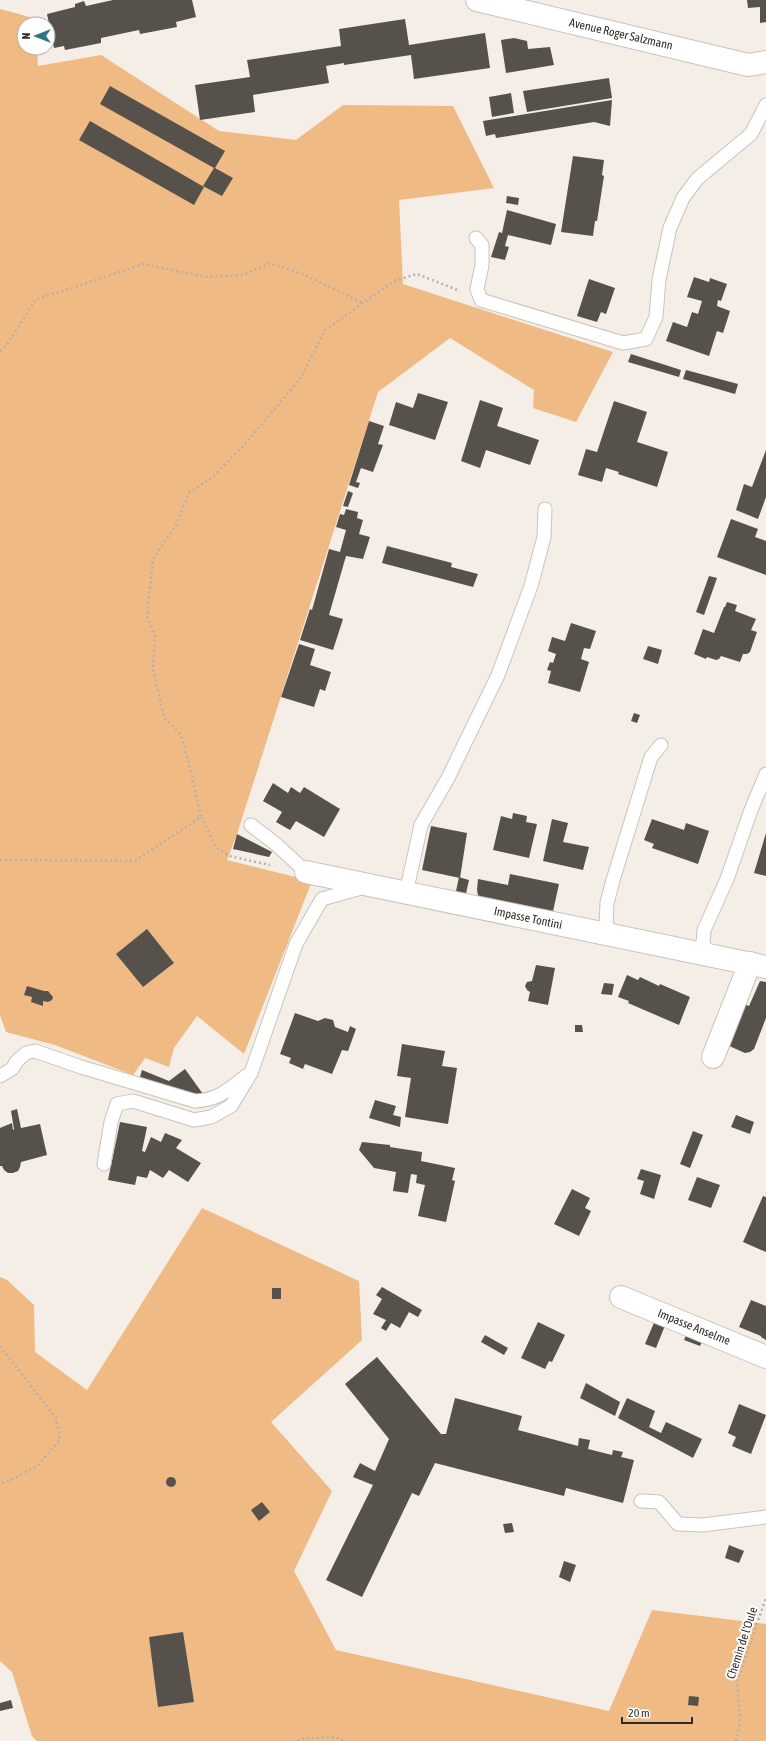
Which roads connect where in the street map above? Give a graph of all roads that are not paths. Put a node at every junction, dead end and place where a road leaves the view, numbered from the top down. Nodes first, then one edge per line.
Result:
1 (477, 0) edge
2 (766, 62) edge
3 (766, 105) edge
4 (476, 238) dead end
5 (545, 509) dead end
6 (661, 746) dead end
7 (766, 774) edge
8 (251, 825) dead end
9 (306, 872) joint
10 (371, 886) junction
11 (406, 893) junction
12 (614, 936) junction
13 (708, 955) junction
14 (758, 965) edge
15 (713, 1057) dead end
16 (251, 1073) junction
17 (0, 1076) edge
18 (104, 1164) dead end
19 (621, 1296) dead end
20 (766, 1356) edge
21 (642, 1501) dead end
22 (766, 1517) edge

1 - 2 street, Avenue Roger Salzmann
3 - 4 lane
5 - 11 lane
6 - 12 lane
7 - 13 lane
8 - 9 lane
9 - 10 street, Impasse Tontini
10 - 11 street, Impasse Tontini
10 - 16 lane
11 - 12 street, Impasse Tontini
12 - 13 street, Impasse Tontini
13 - 14 street, Impasse Tontini
14 - 15 street, Impasse Tontini
16 - 17 lane
16 - 18 lane
19 - 20 street, Impasse Anselme
21 - 22 lane

